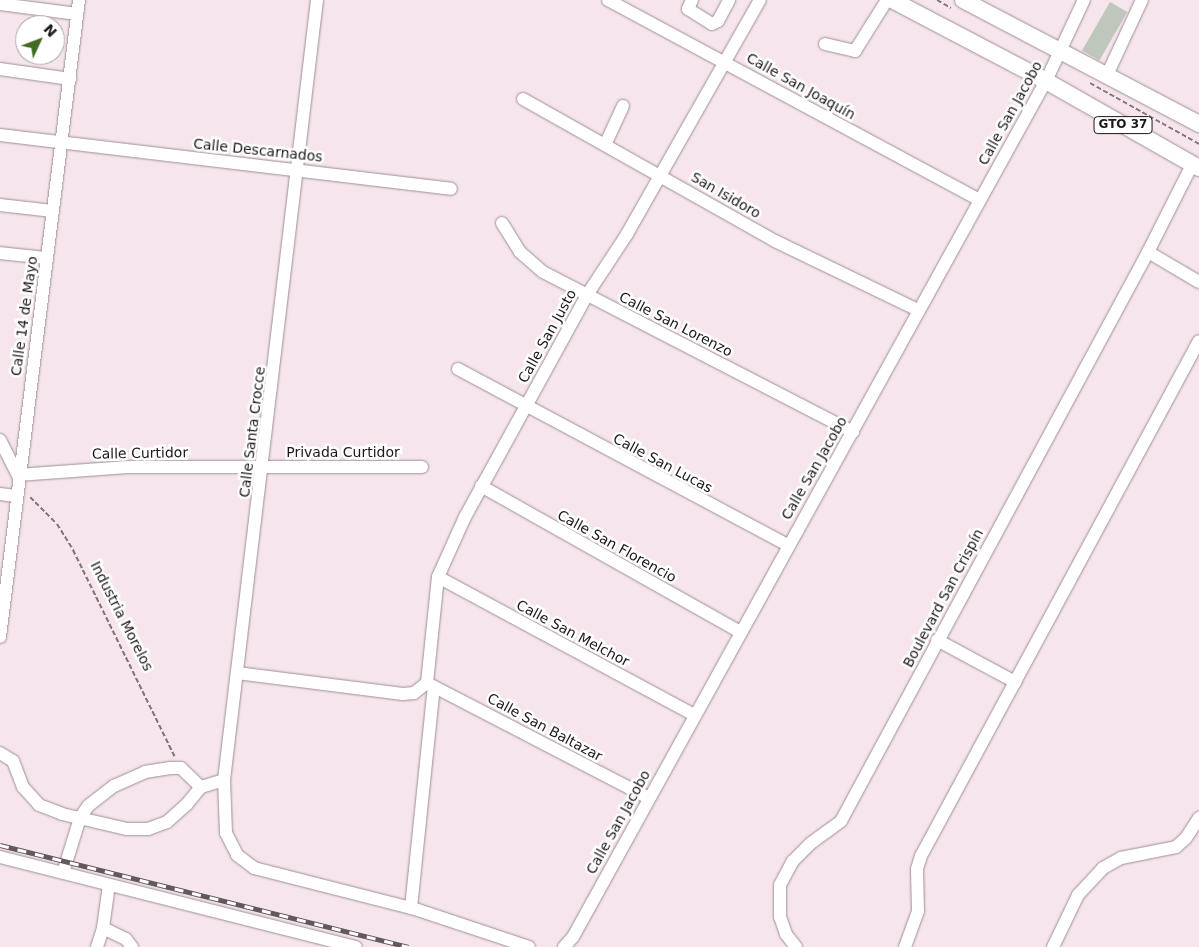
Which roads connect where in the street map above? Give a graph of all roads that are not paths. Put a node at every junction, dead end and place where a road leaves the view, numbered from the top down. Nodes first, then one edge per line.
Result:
1 (79, 0) edge
2 (317, 0) edge
3 (608, 0) edge
4 (692, 0) edge
5 (729, 0) edge
6 (760, 0) edge
7 (887, 0) edge
8 (892, 0) edge
9 (963, 0) edge
10 (1084, 0) edge
11 (1142, 0) edge
12 (0, 4) edge
13 (77, 14) junction
14 (825, 44) dead end
15 (1062, 51) junction
16 (725, 62) junction
17 (0, 70) edge
18 (1106, 75) junction
19 (70, 79) junction
20 (1046, 81) junction
21 (523, 98) dead end
22 (623, 106) dead end
23 (1199, 124) edge
24 (0, 135) edge
25 (62, 143) junction
26 (605, 145) junction
27 (1195, 166) edge
28 (298, 170) junction
29 (660, 176) junction
30 (451, 189) dead end
31 (979, 200) junction
32 (0, 205) edge
33 (54, 211) junction
34 (502, 224) dead end
35 (1148, 252) junction
36 (0, 253) edge
37 (47, 258) junction
38 (1199, 282) edge
39 (587, 295) junction
40 (918, 310) junction
41 (1199, 341) edge
42 (458, 369) dead end
43 (525, 406) junction
44 (853, 432) junction
45 (0, 440) edge
46 (422, 467) dead end
47 (263, 468) junction
48 (18, 475) junction
49 (481, 486) junction
50 (0, 494) edge
51 (16, 496) junction
52 (787, 545) junction
53 (4, 561) edge
54 (438, 577) junction
55 (1, 623) edge
56 (740, 632) junction
57 (0, 637) edge
58 (937, 640) junction
59 (237, 672) junction
60 (1015, 682) junction
61 (431, 685) junction
62 (694, 715) junction
63 (0, 753) edge
64 (224, 780) junction
65 (201, 786) junction
66 (649, 798) junction
67 (80, 818) junction
68 (1199, 818) edge
69 (0, 857) edge
70 (63, 873) junction
71 (109, 885) junction
72 (411, 908) junction
73 (103, 928) junction
74 (97, 947) edge
75 (132, 947) edge
76 (356, 947) edge
77 (529, 947) edge
78 (564, 947) edge
79 (796, 947) edge
80 (905, 947) edge
81 (1053, 947) edge

1 - 13 street, Calle 14 de Mayo
2 - 28 street, Calle Santa Crocce
3 - 16 street, Calle San Joaquín
4 - 5 street
6 - 16 street, Calle San Justo
7 - 14 street
8 - 20 main road, GTO 37
9 - 15 main road, GTO 37
10 - 15 street, Calle San Jacobo
11 - 18 street
12 - 13 street
13 - 19 street, Calle 14 de Mayo
15 - 18 main road, GTO 37
15 - 20 street, Calle San Jacobo
16 - 29 street, Calle San Justo
16 - 31 street, Calle San Joaquín
17 - 19 street
18 - 23 main road, GTO 37
19 - 25 street, Calle 14 de Mayo
20 - 27 main road, GTO 37
20 - 31 street, Calle San Jacobo
21 - 26 street, San Isidoro
22 - 26 street
24 - 25 street, Calle Descarnados
25 - 28 street, Calle Descarnados
25 - 33 street, Calle 14 de Mayo
26 - 29 street, San Isidoro
27 - 35 street, Boulevard San Crispín
28 - 30 street, Calle Descarnados
28 - 47 street, Calle Santa Crocce
29 - 39 street, Calle San Justo
29 - 40 street, San Isidoro
31 - 40 street, Calle San Jacobo
32 - 33 street
33 - 37 street, Calle 14 de Mayo
34 - 39 street, Calle San Lorenzo
35 - 38 street
35 - 58 street, Boulevard San Crispín
36 - 37 street
37 - 48 street, Calle 14 de Mayo
39 - 43 street, Calle San Justo
39 - 44 street, Calle San Lorenzo
40 - 44 street, Calle San Jacobo
41 - 60 street
42 - 43 street, Calle San Lucas
43 - 49 street, Calle San Justo
43 - 52 street, Calle San Lucas
44 - 52 street, Calle San Jacobo
45 - 48 street
46 - 47 street, Privada Curtidor
47 - 48 street, Calle Curtidor
47 - 59 street, Calle Santa Crocce
48 - 51 street, Calle 14 de Mayo
49 - 54 street, Calle San Justo
49 - 56 street, Calle San Florencio
50 - 51 street
51 - 53 street, Calle 14 de Mayo
52 - 56 street, Calle San Jacobo
53 - 55 street, Calle 14 de Mayo
54 - 61 street, Calle San Justo
54 - 62 street, Calle San Melchor
55 - 57 street, Calle 14 de Mayo
56 - 62 street, Calle San Jacobo
58 - 60 street
58 - 79 street, Boulevard San Crispín
59 - 61 street
59 - 64 street, Calle Santa Crocce
60 - 80 street
61 - 66 street, Calle San Baltazar
61 - 72 street, Calle San Justo
62 - 66 street, Calle San Jacobo
63 - 67 street
64 - 65 street
64 - 72 street, Calle Santa Crocce
65 - 67 street
65 - 67 street
66 - 78 street, Calle San Jacobo
67 - 70 street
68 - 81 street
69 - 70 street
70 - 71 street
71 - 73 street
71 - 76 street
72 - 77 street
73 - 74 street
73 - 75 street

